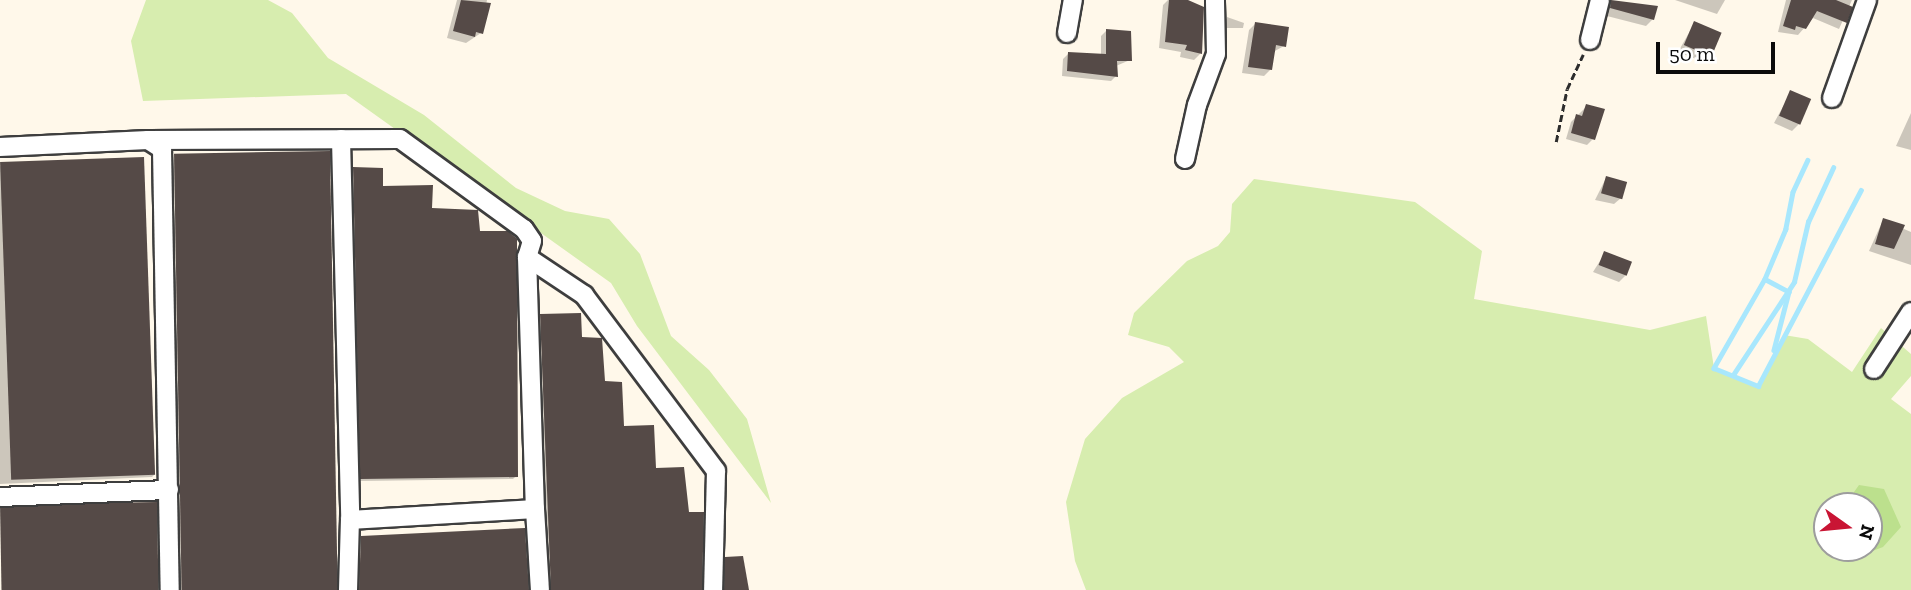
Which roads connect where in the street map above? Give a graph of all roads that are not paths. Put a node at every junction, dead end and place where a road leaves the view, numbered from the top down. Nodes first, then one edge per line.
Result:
1 (1073, 0) edge
2 (1214, 0) edge
3 (1600, 0) edge
4 (1867, 0) edge
5 (1067, 33) dead end
6 (1590, 40) road end
7 (1832, 98) dead end
8 (148, 139) junction
9 (341, 139) junction
10 (0, 147) edge
11 (1185, 159) dead end
12 (527, 257) junction
13 (1911, 312) edge
14 (1874, 369) dead end
15 (169, 490) junction
16 (0, 497) edge
17 (535, 509) junction
18 (350, 520) junction
19 (170, 590) edge
20 (348, 590) edge
21 (540, 590) edge
22 (713, 590) edge

1 - 5 street
2 - 11 street
3 - 6 street
4 - 7 street
8 - 9 street
8 - 10 street
8 - 15 street
9 - 12 street
9 - 18 street
12 - 17 street
12 - 22 street
13 - 14 street
15 - 16 street
15 - 19 street
17 - 18 street
17 - 21 street
18 - 20 street

